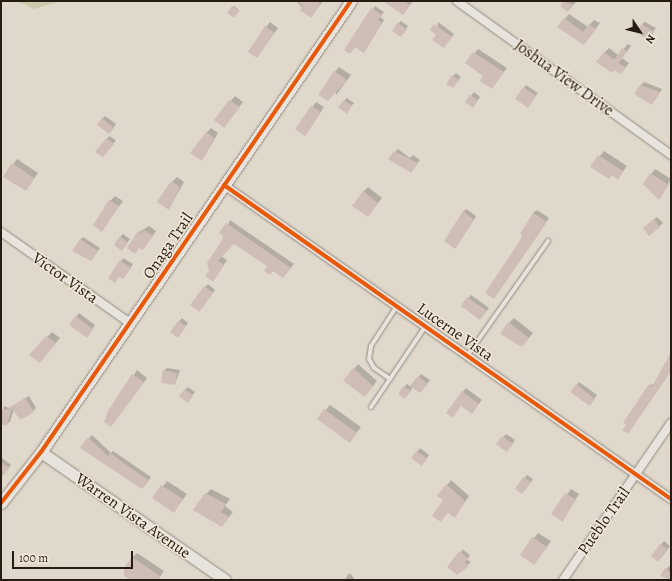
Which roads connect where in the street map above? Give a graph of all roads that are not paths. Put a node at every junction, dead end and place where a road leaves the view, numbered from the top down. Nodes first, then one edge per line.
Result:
1 (351, 1) edge
2 (456, 1) edge
3 (671, 155) edge
4 (224, 186) junction
5 (1, 232) edge
6 (548, 241) dead end
7 (396, 306) junction
8 (130, 323) junction
9 (426, 327) junction
10 (467, 356) junction
11 (390, 379) junction
12 (371, 407) dead end
13 (671, 423) edge
14 (41, 452) junction
15 (636, 474) junction
16 (671, 499) edge
17 (1, 503) edge
18 (225, 580) edge
19 (563, 580) edge

1 - 4 street, Onaga Trail
2 - 3 street, Joshua View Drive
4 - 7 street, Lucerne Vista
4 - 8 street, Onaga Trail
5 - 8 street, Victor Vista
6 - 10 lane
7 - 9 street, Lucerne Vista
7 - 11 lane
8 - 14 street, Onaga Trail
9 - 10 street, Lucerne Vista
9 - 11 lane
10 - 15 street, Lucerne Vista
11 - 12 lane
13 - 15 street, Pueblo Trail
14 - 17 street, Onaga Trail
14 - 18 street, Warren Vista Avenue
15 - 16 street, Lucerne Vista
15 - 19 street, Pueblo Trail

